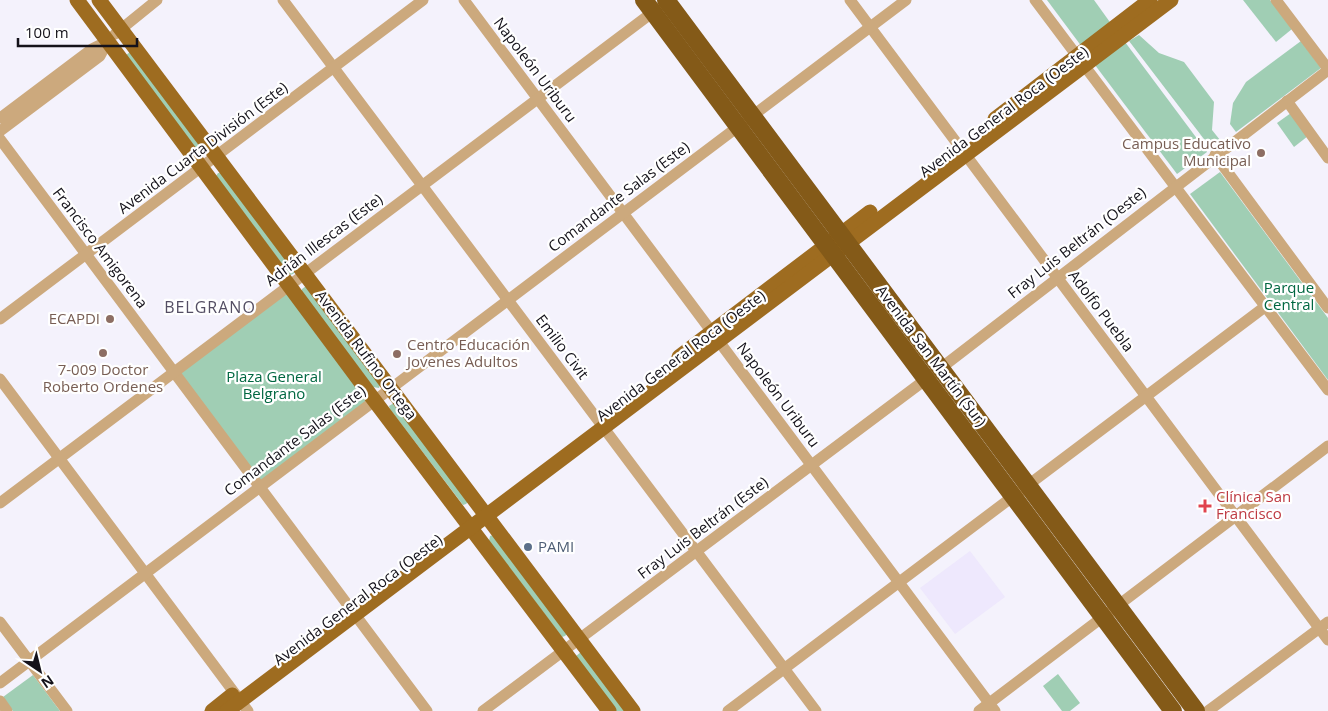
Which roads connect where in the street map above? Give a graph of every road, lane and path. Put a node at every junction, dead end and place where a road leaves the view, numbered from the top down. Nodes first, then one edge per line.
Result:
1 (78, 0) edge
2 (99, 0) edge
3 (157, 0) edge
4 (283, 0) edge
5 (423, 0) edge
6 (464, 0) edge
7 (667, 0) edge
8 (850, 0) edge
9 (906, 0) edge
10 (1035, 0) edge
11 (1150, 0) edge
12 (1171, 0) edge
13 (1276, 0) edge
14 (648, 6) edge
15 (870, 27) junction
16 (120, 28) junction
17 (108, 41) junction
18 (1081, 61) junction
19 (334, 68) junction
20 (1328, 69) edge
21 (538, 98) junction
22 (1287, 101) junction
23 (752, 115) junction
24 (0, 118) edge
25 (738, 126) junction
26 (0, 130) edge
27 (0, 139) edge
28 (962, 150) junction
29 (1215, 155) junction
30 (216, 156) junction
31 (1328, 158) edge
32 (201, 168) junction
33 (422, 185) junction
34 (1175, 186) junction
35 (623, 213) junction
36 (844, 238) junction
37 (829, 249) junction
38 (86, 254) junction
39 (304, 274) junction
40 (1057, 277) junction
41 (288, 286) junction
42 (508, 300) junction
43 (1266, 306) junction
44 (1328, 308) edge
45 (0, 319) edge
46 (715, 336) junction
47 (941, 368) junction
48 (174, 372) junction
49 (0, 379) edge
50 (926, 379) junction
51 (390, 388) junction
52 (1328, 390) edge
53 (1146, 396) junction
54 (374, 400) junction
55 (600, 423) junction
56 (1328, 446) edge
57 (59, 458) junction
58 (812, 465) junction
59 (1028, 485) junction
60 (260, 487) junction
61 (1013, 496) junction
62 (0, 503) edge
63 (483, 512) junction
64 (1236, 516) junction
65 (467, 523) junction
66 (696, 551) junction
67 (145, 573) junction
68 (899, 582) junction
69 (1118, 607) junction
70 (352, 611) junction
71 (1104, 618) junction
72 (0, 622) edge
73 (1324, 625) edge
74 (579, 639) junction
75 (1328, 640) edge
76 (564, 650) junction
77 (29, 661) junction
78 (784, 668) junction
79 (0, 683) edge
80 (0, 701) edge
81 (241, 702) edge
82 (992, 707) edge
83 (8, 711) edge
84 (67, 711) edge
85 (212, 711) edge
86 (227, 711) edge
87 (428, 711) edge
88 (483, 711) edge
89 (609, 711) edge
90 (633, 711) edge
91 (728, 711) edge
92 (816, 711) edge
93 (979, 711) edge
94 (1173, 711) edge
95 (1196, 711) edge
96 (1208, 711) edge

1 - 17 main road, Avenida Rufino Ortega
2 - 16 main road, Avenida Rufino Ortega
3 - 16 street
4 - 19 street, Emilio Civit
5 - 19 street, Avenida Cuarta División (Este)
6 - 21 street, Napoleón Uriburu
7 - 14 street, Adrián Illescas (Este)
7 - 23 highway, Avenida San Martín (Sur)
8 - 15 street, Adolfo Puebla
9 - 15 street, Comandante Salas (Este)
10 - 18 street
11 - 18 main road, Avenida General Roca (Oeste)
12 - 18 main road, Avenida General Roca (Oeste)
13 - 20 street
14 - 21 street, Adrián Illescas (Este)
14 - 25 highway, Avenida San Martín (Sur)
15 - 23 street, Comandante Salas (Este)
15 - 28 street, Adolfo Puebla
16 - 17 street
16 - 30 main road, Avenida Rufino Ortega
17 - 24 street
17 - 26 street
17 - 32 main road, Avenida Rufino Ortega
18 - 28 main road, Avenida General Roca (Oeste)
18 - 34 street
19 - 30 street, Avenida Cuarta División (Este)
19 - 33 street, Emilio Civit
20 - 22 street, Fray Luis Beltrán (Oeste)
21 - 33 street, Adrián Illescas (Este)
21 - 35 street, Napoleón Uriburu
22 - 29 street, Fray Luis Beltrán (Oeste)
22 - 31 street
23 - 25 street, Comandante Salas (Este)
23 - 36 highway, Avenida San Martín (Sur)
25 - 35 street, Comandante Salas (Este)
25 - 37 highway, Avenida San Martín (Sur)
27 - 38 street, Francisco Amigorena
28 - 36 main road, Avenida General Roca (Oeste)
28 - 40 street, Adolfo Puebla
29 - 34 street, Fray Luis Beltrán (Oeste)
29 - 44 street
30 - 32 street, Avenida Cuarta División (Este)
30 - 39 main road, Avenida Rufino Ortega
32 - 38 street, Avenida Cuarta División (Este)
32 - 41 main road, Avenida Rufino Ortega
33 - 39 street, Adrián Illescas (Este)
33 - 42 street, Emilio Civit
34 - 40 street, Fray Luis Beltrán (Oeste)
34 - 43 street
35 - 42 street, Comandante Salas (Este)
35 - 46 street, Napoleón Uriburu
36 - 37 main road, Avenida General Roca (Oeste)
36 - 47 highway, Avenida San Martín (Sur)
37 - 46 main road, Avenida General Roca (Oeste)
37 - 50 highway, Avenida San Martín (Sur)
38 - 45 street, Avenida Cuarta División (Este)
38 - 48 street, Francisco Amigorena
39 - 41 street, Adrián Illescas (Este)
39 - 51 main road, Avenida Rufino Ortega
40 - 47 street, Fray Luis Beltrán (Oeste)
40 - 53 street, Adolfo Puebla
41 - 48 street, Adrián Illescas (Este)
41 - 54 main road, Avenida Rufino Ortega
42 - 51 street, Comandante Salas (Este)
42 - 55 street, Emilio Civit
43 - 52 street
43 - 53 street
46 - 55 main road, Avenida General Roca (Oeste)
46 - 58 street, Napoleón Uriburu
47 - 50 street, Fray Luis Beltrán (Este)
47 - 59 highway, Avenida San Martín (Sur)
48 - 57 street, Adrián Illescas (Este)
48 - 60 street, Francisco Amigorena
49 - 57 street
50 - 58 street, Fray Luis Beltrán (Este)
50 - 61 highway, Avenida San Martín (Sur)
51 - 54 street, Comandante Salas (Este)
51 - 63 main road, Avenida Rufino Ortega
53 - 59 street
53 - 64 street, Adolfo Puebla
54 - 60 street, Comandante Salas (Este)
54 - 65 main road, Avenida Rufino Ortega
55 - 63 main road, Avenida General Roca (Oeste)
55 - 66 street, Emilio Civit
56 - 64 street
57 - 62 street, Adrián Illescas (Este)
57 - 67 street
58 - 66 street, Fray Luis Beltrán (Este)
58 - 68 street, Napoleón Uriburu
59 - 61 street
59 - 69 highway, Avenida San Martín (Sur)
60 - 67 street, Comandante Salas (Este)
60 - 70 street, Francisco Amigorena
61 - 68 street
61 - 71 highway, Avenida San Martín (Sur)
63 - 65 main road, Avenida General Roca (Oeste)
63 - 74 main road, Avenida Rufino Ortega
64 - 69 street
64 - 73 street, Adolfo Puebla
65 - 70 main road, Avenida General Roca (Oeste)
65 - 76 main road, Avenida Rufino Ortega
66 - 74 street, Fray Luis Beltrán (Este)
66 - 78 street, Emilio Civit
67 - 77 street, Comandante Salas (Este)
67 - 81 street
68 - 78 street
68 - 82 street, Napoleón Uriburu
69 - 71 street
69 - 95 highway, Avenida San Martín (Sur)
70 - 81 main road, Avenida General Roca (Oeste)
70 - 87 street, Francisco Amigorena
71 - 82 street
71 - 94 highway, Avenida San Martín (Sur)
72 - 77 street
73 - 75 street, Adolfo Puebla
73 - 96 street
74 - 76 street, Fray Luis Beltrán (Este)
74 - 90 main road, Avenida Rufino Ortega
76 - 88 street, Fray Luis Beltrán (Este)
76 - 89 main road, Avenida Rufino Ortega
77 - 79 street, Comandante Salas (Este)
77 - 84 street
78 - 91 street
78 - 92 street, Emilio Civit
80 - 83 street
81 - 85 main road
81 - 86 main road
82 - 93 street

